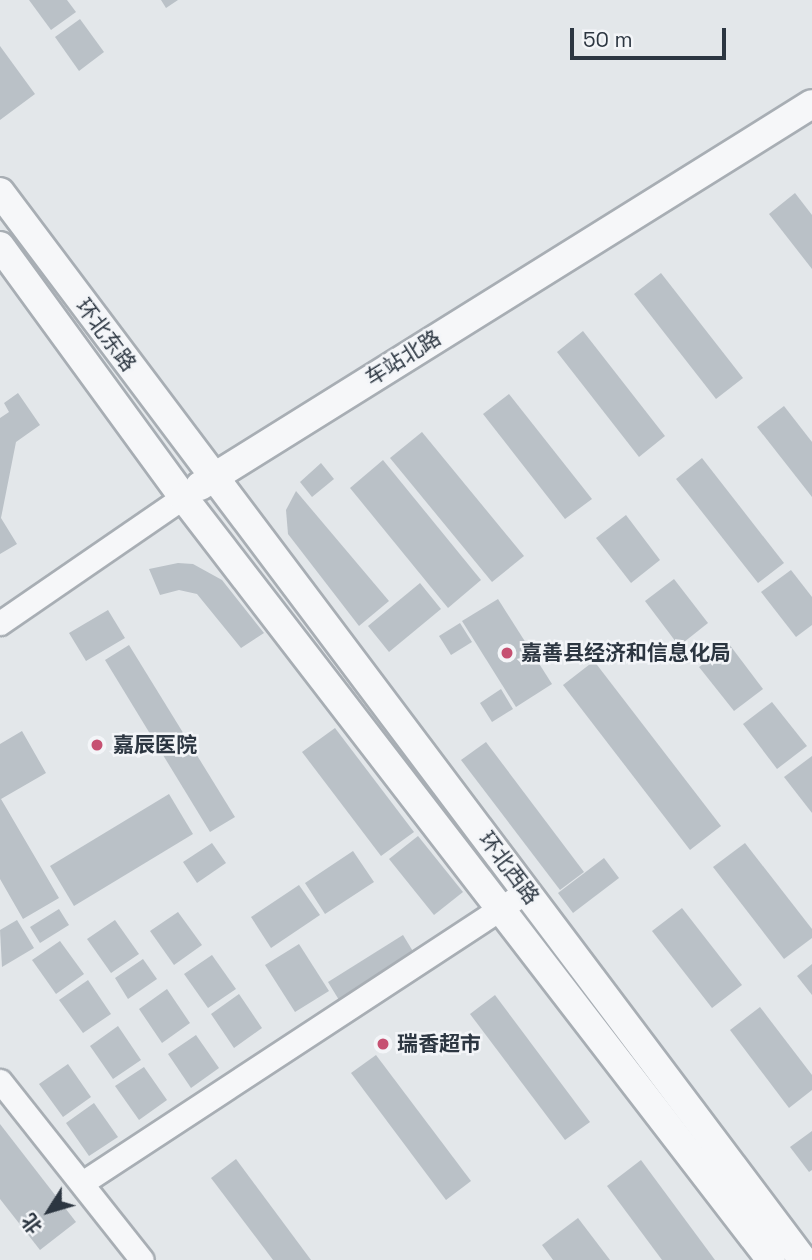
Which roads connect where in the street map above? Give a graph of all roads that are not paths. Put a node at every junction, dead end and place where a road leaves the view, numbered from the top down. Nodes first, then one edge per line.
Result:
1 (812, 104) edge
2 (0, 192) edge
3 (0, 246) edge
4 (215, 475) junction
5 (183, 497) junction
6 (0, 623) edge
7 (527, 891) junction
8 (501, 910) junction
9 (0, 1082) edge
10 (82, 1183) junction
11 (142, 1260) edge
12 (771, 1260) edge
13 (803, 1260) edge

1 - 4 street, 车站北路
2 - 4 street, 环北东路
3 - 5 street, 环北东路
4 - 5 street, 车站北路
4 - 7 street, 环北西路
5 - 6 street, 车站北路
5 - 8 street, 环北西路
7 - 8 street
7 - 13 street, 环北西路
8 - 10 street
8 - 12 street, 环北西路
9 - 10 street
10 - 11 street

